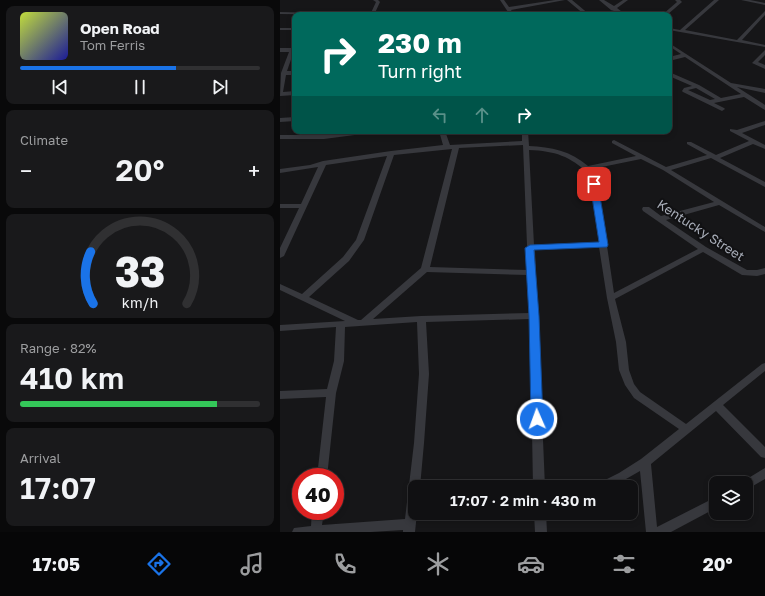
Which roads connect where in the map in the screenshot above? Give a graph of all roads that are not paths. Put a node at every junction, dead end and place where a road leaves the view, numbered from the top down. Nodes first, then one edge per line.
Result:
1 (377, 0) edge
2 (502, 0) edge
3 (563, 0) edge
4 (569, 0) edge
5 (601, 0) edge
6 (626, 0) edge
7 (677, 0) edge
8 (717, 0) edge
9 (743, 0) edge
10 (765, 4) edge
11 (507, 9) junction
12 (615, 10) junction
13 (374, 12) edge
14 (510, 12) edge
15 (584, 12) edge
16 (609, 12) edge
17 (619, 12) edge
18 (668, 12) edge
19 (280, 13) edge
20 (292, 13) edge
21 (765, 13) edge
22 (280, 29) edge
23 (292, 29) edge
24 (672, 30) edge
25 (681, 31) junction
26 (738, 42) junction
27 (672, 46) edge
28 (765, 46) edge
29 (280, 50) edge
30 (292, 50) edge
31 (765, 52) edge
32 (292, 54) edge
33 (685, 55) junction
34 (672, 58) edge
35 (765, 67) edge
36 (283, 72) edge
37 (672, 75) edge
38 (728, 84) junction
39 (697, 86) junction
40 (280, 90) edge
41 (765, 91) edge
42 (292, 93) edge
43 (280, 94) edge
44 (744, 94) junction
45 (765, 96) edge
46 (721, 100) junction
47 (753, 100) junction
48 (709, 102) junction
49 (765, 108) edge
50 (722, 109) dead end
51 (292, 119) edge
52 (280, 120) edge
53 (765, 123) edge
54 (347, 134) edge
55 (443, 134) edge
56 (525, 134) edge
57 (280, 138) edge
58 (754, 141) junction
59 (614, 142) dead end
60 (689, 143) dead end
61 (456, 146) junction
62 (526, 146) junction
63 (447, 147) junction
64 (765, 147) edge
65 (391, 153) junction
66 (641, 157) junction
67 (713, 157) junction
68 (323, 163) junction
69 (587, 168) junction
70 (665, 169) junction
71 (280, 170) edge
72 (765, 185) edge
73 (719, 202) junction
74 (280, 206) edge
75 (304, 206) junction
76 (646, 209) dead end
77 (660, 219) junction
78 (765, 220) edge
79 (756, 224) junction
80 (765, 230) edge
81 (604, 245) junction
82 (530, 248) junction
83 (703, 248) junction
84 (280, 256) edge
85 (425, 269) junction
86 (765, 271) edge
87 (531, 273) junction
88 (280, 287) edge
89 (303, 298) junction
90 (611, 298) junction
91 (534, 316) junction
92 (421, 319) junction
93 (360, 322) junction
94 (341, 324) junction
95 (280, 328) edge
96 (765, 366) edge
97 (331, 393) junction
98 (280, 395) edge
99 (717, 405) junction
100 (686, 429) junction
101 (765, 454) edge
102 (645, 462) junction
103 (323, 468) edge
104 (765, 473) edge
105 (539, 480) edge
106 (615, 480) edge
107 (753, 481) edge
108 (709, 506) edge
109 (317, 520) edge
110 (540, 520) edge
111 (409, 528) edge
112 (316, 530) junction
113 (298, 532) edge
114 (541, 532) edge
115 (652, 532) edge
116 (660, 532) edge

1 - 13 street
2 - 11 street
3 - 11 street
4 - 15 street
5 - 12 street
6 - 12 street
7 - 18 street
8 - 25 street
9 - 10 street
11 - 14 street
12 - 16 street
12 - 17 street
19 - 20 street
21 - 26 street
22 - 23 street
24 - 25 street
25 - 26 street
26 - 28 street
27 - 33 street
29 - 30 street
31 - 35 street
32 - 36 street
33 - 34 street
33 - 38 street
36 - 40 street
37 - 39 street
38 - 41 street
38 - 44 street
39 - 46 street
39 - 48 street
40 - 43 street
42 - 43 street
44 - 46 street
44 - 47 street
45 - 47 street
46 - 48 street
47 - 49 street
48 - 50 street
51 - 52 street
53 - 58 street
54 - 57 street
55 - 63 street
56 - 62 street
58 - 64 street
58 - 67 street
59 - 66 street
60 - 67 street
61 - 62 street
61 - 63 street
61 - 85 street
62 - 69 street
62 - 82 street
63 - 65 street
65 - 68 street
65 - 89 street
66 - 69 street
66 - 70 street
67 - 70 street
67 - 72 street
68 - 71 street
68 - 75 street
69 - 81 street
70 - 73 street
73 - 77 street
73 - 79 street
74 - 75 street
75 - 84 street
76 - 77 street, Kentucky Street
77 - 83 street, Kentucky Street
78 - 79 street
79 - 80 street
81 - 82 street
81 - 90 street
82 - 87 street
83 - 86 street, Kentucky Street
83 - 90 street
85 - 87 street
85 - 93 street
87 - 91 street
88 - 89 street
89 - 93 street
90 - 100 street
91 - 92 street
91 - 105 street
92 - 93 street
92 - 111 street
93 - 94 street
94 - 95 street
94 - 97 street
96 - 99 street
97 - 98 street
97 - 103 street
99 - 100 street
99 - 101 street
100 - 102 street
102 - 106 street
102 - 115 street
104 - 107 street
108 - 116 street
109 - 112 street
110 - 114 street
111 - 112 street
112 - 113 street

